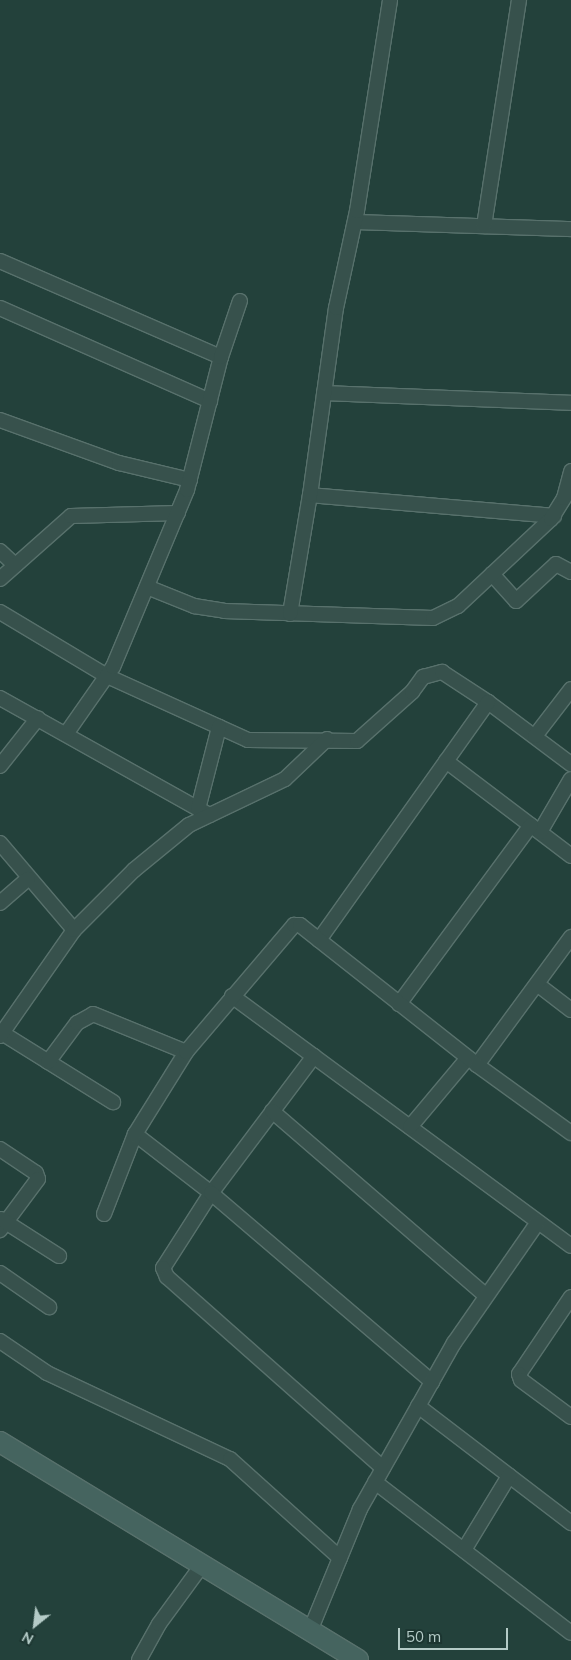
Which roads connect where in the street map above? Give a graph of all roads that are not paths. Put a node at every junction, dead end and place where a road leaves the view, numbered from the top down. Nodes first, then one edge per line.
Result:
1 (390, 0) edge
2 (519, 0) edge
3 (355, 222) junction
4 (484, 226) junction
5 (571, 230) edge
6 (0, 261) edge
7 (240, 301) dead end
8 (0, 308) edge
9 (221, 356) junction
10 (324, 393) junction
11 (210, 401) junction
12 (571, 404) edge
13 (0, 420) edge
14 (571, 471) edge
15 (190, 480) junction
16 (310, 495) junction
17 (178, 513) junction
18 (554, 516) junction
19 (0, 551) edge
20 (15, 565) junction
21 (571, 572) edge
22 (495, 578) junction
23 (0, 579) edge
24 (146, 586) junction
25 (0, 612) edge
26 (290, 614) junction
27 (107, 676) junction
28 (571, 689) edge
29 (0, 698) edge
30 (488, 702) junction
31 (38, 718) junction
32 (219, 727) junction
33 (66, 734) junction
34 (535, 736) junction
35 (338, 740) junction
36 (446, 760) junction
37 (571, 764) edge
38 (0, 766) edge
39 (571, 779) edge
40 (203, 812) junction
41 (535, 828) junction
42 (0, 842) edge
43 (571, 856) edge
44 (28, 879) junction
45 (0, 902) edge
46 (74, 930) junction
47 (571, 937) edge
48 (318, 940) junction
49 (536, 984) junction
50 (232, 996) junction
51 (399, 1004) junction
52 (571, 1010) edge
53 (1, 1035) edge
54 (186, 1052) junction
55 (314, 1056) junction
56 (48, 1062) junction
57 (472, 1062) junction
58 (113, 1102) dead end
59 (272, 1111) junction
60 (410, 1127) junction
61 (571, 1133) edge
62 (136, 1134) junction
63 (0, 1149) edge
64 (211, 1192) junction
65 (104, 1214) dead end
66 (538, 1222) junction
67 (2, 1224) edge
68 (571, 1246) edge
69 (59, 1256) dead end
70 (0, 1273) edge
71 (485, 1295) junction
72 (571, 1298) edge
73 (49, 1307) dead end
74 (0, 1341) edge
75 (432, 1382) junction
76 (418, 1406) junction
77 (571, 1417) edge
78 (4, 1444) edge
79 (383, 1468) junction
80 (509, 1476) junction
81 (376, 1482) junction
82 (571, 1523) edge
83 (464, 1550) junction
84 (340, 1558) junction
85 (202, 1565) junction
86 (310, 1631) junction
87 (571, 1633) edge
88 (139, 1660) edge
89 (358, 1660) edge

1 - 3 street
2 - 4 street
3 - 4 street
3 - 10 street
4 - 5 street
6 - 9 street
7 - 9 street
8 - 11 street
9 - 11 street
10 - 12 street
10 - 16 street
11 - 15 street
13 - 15 street
14 - 18 street
15 - 17 street
16 - 18 street
16 - 26 street
17 - 20 street
17 - 24 street
18 - 22 street
19 - 20 street
20 - 23 street
21 - 22 street
22 - 26 street
24 - 26 street
24 - 27 street
25 - 27 street
27 - 32 street
27 - 33 street
28 - 34 street
29 - 31 street
30 - 34 street
30 - 35 street
30 - 36 street
31 - 33 street
31 - 38 street
32 - 35 street
32 - 40 street
33 - 40 street
34 - 37 street
35 - 40 street
36 - 41 street
36 - 48 street
39 - 41 street
40 - 46 street
41 - 43 street
41 - 51 street
42 - 44 street
44 - 45 street
44 - 46 street
46 - 53 street
47 - 49 street
48 - 50 street
48 - 51 street
49 - 52 street
49 - 57 street
50 - 54 street
50 - 55 street
51 - 57 street
53 - 56 street
54 - 56 street
54 - 62 street
55 - 59 street
55 - 60 street
56 - 58 street
57 - 60 street
57 - 61 street
59 - 64 street
59 - 71 street
60 - 66 street
62 - 64 street
62 - 65 street
63 - 67 street
64 - 75 street
64 - 79 street
66 - 68 street
66 - 71 street
67 - 69 street
70 - 73 street
71 - 75 street
72 - 77 street
74 - 84 street
75 - 76 street
76 - 79 street
76 - 80 street
78 - 85 street
79 - 81 street
80 - 82 street
80 - 83 street
81 - 83 street
81 - 84 street
83 - 87 street
84 - 86 street
85 - 86 street
85 - 88 street
86 - 89 street

